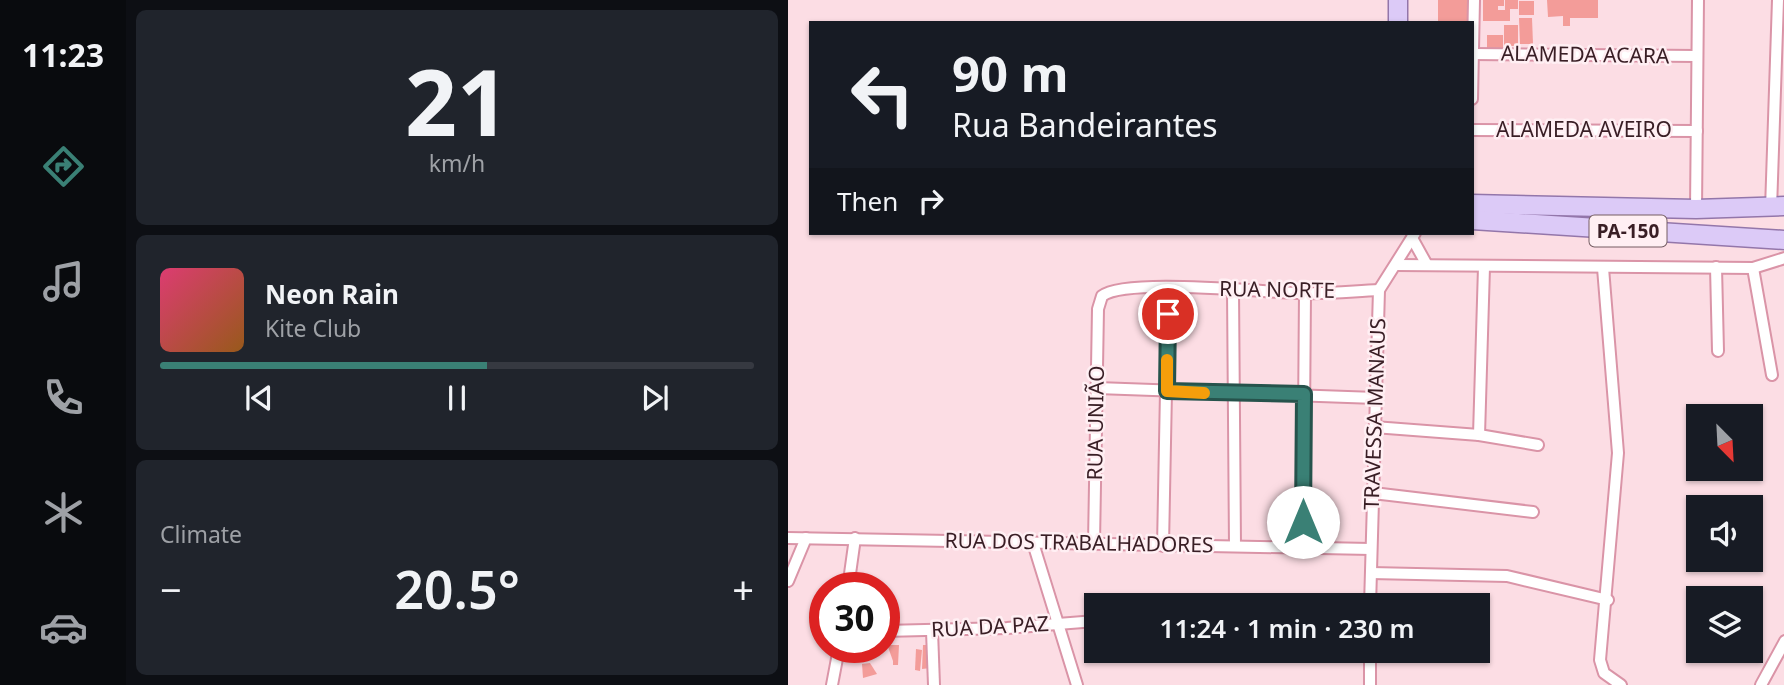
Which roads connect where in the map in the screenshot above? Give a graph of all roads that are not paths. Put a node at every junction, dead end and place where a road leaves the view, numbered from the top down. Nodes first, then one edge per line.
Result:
1 (1387, 0) edge
2 (1398, 0) edge
3 (1474, 0) edge
4 (1698, 0) edge
5 (1778, 0) edge
6 (1387, 21) edge
7 (1398, 21) edge
8 (1474, 21) edge
9 (1474, 54) edge
10 (1697, 56) junction
11 (1474, 130) edge
12 (1697, 131) junction
13 (1474, 204) edge
14 (1778, 208) edge
15 (1696, 209) junction
16 (1474, 220) edge
17 (1413, 235) edge
18 (1784, 240) edge
19 (1783, 259) edge
20 (1397, 265) junction
21 (1427, 265) junction
22 (1484, 267) junction
23 (1716, 267) junction
24 (1603, 268) junction
25 (1753, 268) junction
26 (1784, 272) edge
27 (1168, 288) junction
28 (1233, 290) junction
29 (1379, 290) junction
30 (1305, 293) junction
31 (1098, 303) joint
32 (1718, 351) dead end
33 (1772, 375) dead end
34 (1097, 388) junction
35 (1167, 391) junction
36 (1234, 393) junction
37 (1304, 394) junction
38 (1376, 398) junction
39 (1374, 427) junction
40 (1479, 435) junction
41 (1538, 445) dead end
42 (1373, 493) junction
43 (1533, 512) dead end
44 (788, 538) edge
45 (806, 538) junction
46 (855, 538) junction
47 (1033, 543) junction
48 (1094, 543) junction
49 (1163, 546) junction
50 (1235, 546) junction
51 (1303, 547) junction
52 (1371, 549) junction
53 (850, 572) edge
54 (1371, 573) junction
55 (788, 581) edge
56 (1370, 593) edge
57 (1608, 600) junction
58 (1084, 622) edge
59 (1058, 624) junction
60 (900, 631) edge
61 (932, 631) junction
62 (1784, 641) edge
63 (836, 663) edge
64 (1370, 663) edge
65 (832, 685) edge
66 (934, 685) edge
67 (1077, 685) edge
68 (1370, 685) edge
69 (1621, 685) edge
70 (1761, 685) edge

1 - 6 main road
2 - 7 main road
3 - 8 street
4 - 10 street
5 - 14 street
9 - 10 street, ALAMEDA ACARA
10 - 12 street
11 - 12 street, ALAMEDA AVEIRO
12 - 15 street
13 - 15 main road, PA-150
14 - 15 main road, PA-150
16 - 18 main road, PA-150
17 - 20 street, TRAVESSA MANAUS
17 - 21 street
19 - 25 street
19 - 26 street
20 - 21 street
20 - 29 street, TRAVESSA MANAUS
21 - 22 street
22 - 24 street
22 - 40 street
23 - 24 street
23 - 25 street
23 - 32 street
24 - 57 street
25 - 33 street
27 - 28 street, RUA NORTE
27 - 31 street, RUA NORTE
27 - 35 street
28 - 30 street, RUA NORTE
28 - 36 street
29 - 30 street, RUA NORTE
29 - 38 street, TRAVESSA MANAUS
30 - 37 street
31 - 34 street, RUA UNIÃO
34 - 35 street
34 - 48 street, RUA UNIÃO
35 - 36 street
35 - 49 street
36 - 37 street
36 - 50 street
37 - 38 street
37 - 51 street
38 - 39 street, TRAVESSA MANAUS
39 - 40 street
39 - 42 street, TRAVESSA MANAUS
40 - 41 street
42 - 43 street
42 - 52 street, TRAVESSA MANAUS
44 - 45 street, RUA DOS TRABALHADORES
45 - 46 street, RUA DOS TRABALHADORES
45 - 55 street
46 - 47 street, RUA DOS TRABALHADORES
46 - 53 street
47 - 48 street, RUA DOS TRABALHADORES
47 - 59 street
48 - 49 street, RUA DOS TRABALHADORES
49 - 50 street, RUA DOS TRABALHADORES
50 - 51 street, RUA DOS TRABALHADORES
51 - 52 street, RUA DOS TRABALHADORES
52 - 54 street, TRAVESSA MANAUS
54 - 56 street, TRAVESSA MANAUS
54 - 57 street
57 - 69 street
58 - 59 street, RUA DA PAZ
59 - 61 street, RUA DA PAZ
59 - 67 street
60 - 61 street, RUA DA PAZ
61 - 66 street
62 - 70 street
63 - 65 street
64 - 68 street

